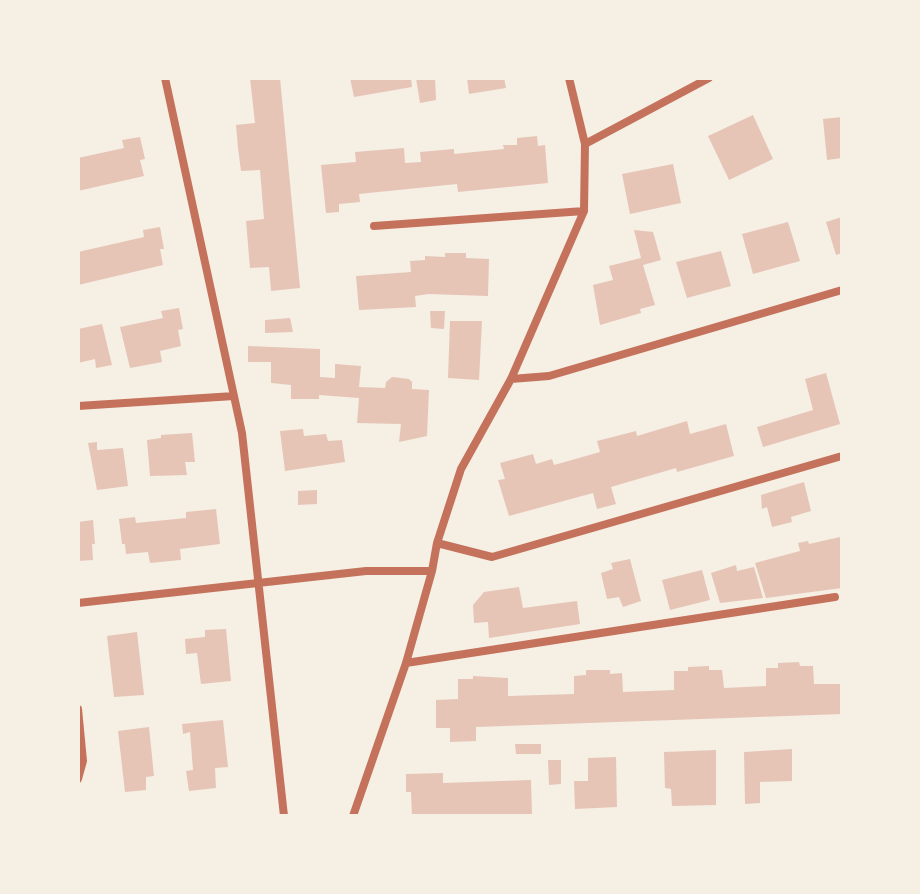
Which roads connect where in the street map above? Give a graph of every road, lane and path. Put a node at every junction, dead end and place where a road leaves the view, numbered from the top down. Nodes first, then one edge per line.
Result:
1 (165, 78) edge
2 (569, 78) edge
3 (709, 78) edge
4 (585, 144) junction
5 (584, 211) junction
6 (374, 226) dead end
7 (842, 290) edge
8 (511, 379) junction
9 (234, 396) junction
10 (78, 406) edge
11 (842, 456) edge
12 (437, 543) junction
13 (432, 571) junction
14 (258, 583) junction
15 (835, 597) dead end
16 (78, 603) edge
17 (406, 663) junction
18 (78, 709) edge
19 (78, 779) edge
20 (284, 816) edge
21 (353, 816) edge

1 - 9 street
2 - 4 street
3 - 4 street
4 - 5 street
5 - 6 street
5 - 8 street
7 - 8 street
8 - 12 street
9 - 10 street
9 - 14 street
11 - 12 street
12 - 13 street
13 - 14 street
13 - 17 street
14 - 16 street
14 - 20 street
15 - 17 street
17 - 21 street
18 - 19 street

